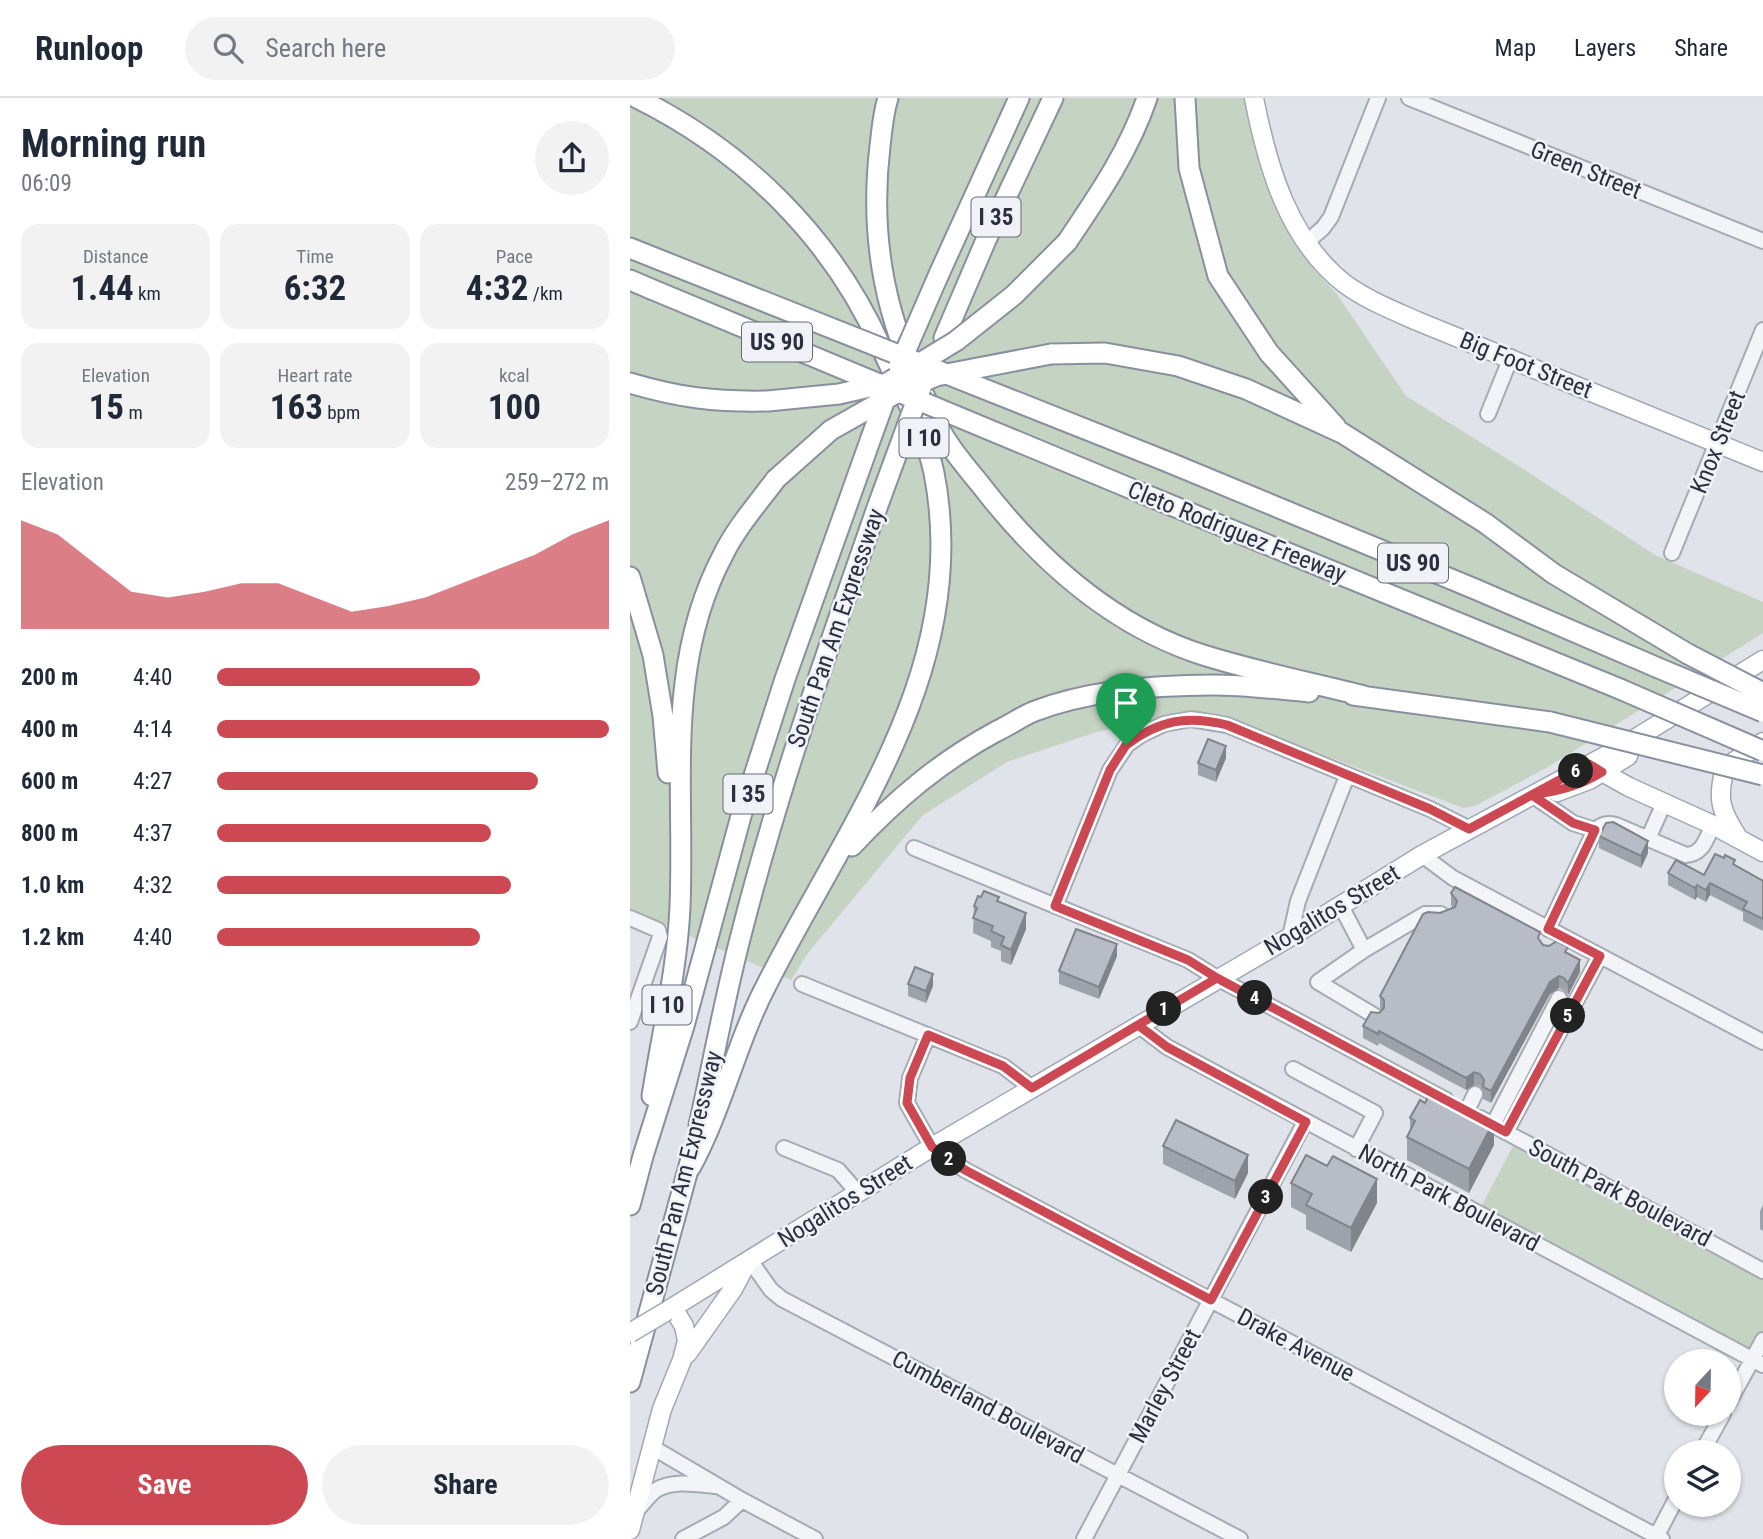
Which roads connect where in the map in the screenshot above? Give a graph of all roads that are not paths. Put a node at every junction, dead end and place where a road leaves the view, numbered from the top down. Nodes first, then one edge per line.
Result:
1 (637, 98) edge
2 (888, 98) edge
3 (1019, 98) edge
4 (1053, 98) edge
5 (1147, 98) edge
6 (1185, 98) edge
7 (1254, 98) edge
8 (1378, 98) edge
9 (1409, 98) edge
10 (1763, 241) edge
11 (1307, 242) junction
12 (630, 248) edge
13 (630, 280) edge
14 (1763, 330) edge
15 (1511, 358) junction
16 (630, 383) edge
17 (1488, 414) dead end
18 (1342, 433) junction
19 (1718, 444) junction
20 (1763, 462) edge
21 (1672, 553) dead end
22 (630, 577) edge
23 (1763, 660) edge
24 (1763, 677) edge
25 (1763, 693) edge
26 (1364, 696) junction
27 (1763, 712) edge
28 (1763, 742) edge
29 (1763, 751) edge
30 (1596, 768) junction
31 (1763, 775) edge
32 (1348, 776) junction
33 (1532, 795) junction
34 (1664, 803) junction
35 (1713, 825) junction
36 (1469, 829) junction
37 (1595, 830) junction
38 (1648, 839) junction
39 (1741, 842) junction
40 (914, 848) dead end
41 (1763, 852) edge
42 (680, 854) junction
43 (1422, 855) junction
44 (830, 869) junction
45 (1055, 906) junction
46 (1341, 906) junction
47 (1447, 914) edge
48 (630, 918) edge
49 (1552, 936) junction
50 (1290, 937) junction
51 (1364, 950) junction
52 (1600, 956) junction
53 (1217, 978) junction
54 (802, 984) dead end
55 (1559, 998) dead end
56 (1376, 1016) edge
57 (630, 1022) edge
58 (1138, 1025) junction
59 (928, 1035) junction
60 (1763, 1042) edge
61 (1293, 1069) dead end
62 (1032, 1088) junction
63 (1475, 1094) dead end
64 (1467, 1111) junction
65 (1306, 1122) junction
66 (1499, 1128) junction
67 (932, 1147) junction
68 (784, 1148) dead end
69 (1356, 1149) junction
70 (643, 1156) junction
71 (690, 1168) junction
72 (858, 1193) junction
73 (630, 1205) edge
74 (749, 1259) junction
75 (1763, 1270) edge
76 (1211, 1300) junction
77 (670, 1309) junction
78 (630, 1333) edge
79 (1763, 1340) edge
80 (682, 1360) junction
81 (1758, 1362) edge
82 (630, 1382) edge
83 (1741, 1385) edge
84 (652, 1447) junction
85 (1118, 1475) junction
86 (719, 1486) junction
87 (742, 1500) junction
88 (635, 1512) junction
89 (1668, 1517) edge
90 (630, 1530) edge
91 (1658, 1538) edge
92 (683, 1539) edge
93 (815, 1539) edge
94 (1084, 1539) edge
95 (1240, 1539) edge

1 - 44 highway, I 10
2 - 26 highway
3 - 70 highway, South Pan Am Expressway / I 35, bridge
4 - 71 highway, South Pan Am Expressway / I 35, bridge
5 - 16 highway, bridge
6 - 18 highway
7 - 11 main road, Big Foot Street
8 - 11 street
9 - 10 street, Green Street
11 - 15 main road, Big Foot Street
12 - 27 highway, Cleto Rodriguez Freeway / US 90, bridge
13 - 29 highway, Cleto Rodriguez Freeway / US 90, bridge
14 - 19 street, Knox Street
15 - 17 street
15 - 19 main road, Big Foot Street
18 - 25 highway, bridge
18 - 42 highway, bridge
19 - 20 main road, Big Foot Street
19 - 21 street, Knox Street
22 - 42 highway, I 10
23 - 30 main road, Nogalitos Street
24 - 30 main road, Nogalitos Street
26 - 31 highway, bridge
26 - 44 highway
28 - 39 main road
30 - 33 main road, Nogalitos Street
30 - 34 main road
32 - 36 street
32 - 45 street
32 - 50 street
33 - 36 main road, Nogalitos Street
33 - 37 street
34 - 35 main road
34 - 38 street
35 - 38 street
35 - 39 main road
36 - 43 main road, Nogalitos Street
37 - 38 street
37 - 49 street
39 - 41 main road
40 - 45 street, South Park Boulevard
42 - 70 highway, I 10
43 - 46 main road, Nogalitos Street
43 - 49 street
44 - 71 highway, I 10
45 - 53 street, South Park Boulevard
46 - 50 main road, Nogalitos Street
46 - 51 street
47 - 51 street
48 - 57 street
49 - 52 street
50 - 53 main road, Nogalitos Street
51 - 56 street
52 - 60 street
52 - 66 street
53 - 58 main road, Nogalitos Street
53 - 64 street, South Park Boulevard
54 - 59 street
55 - 66 street
58 - 62 main road, Nogalitos Street
58 - 65 street, North Park Boulevard
59 - 62 street
59 - 67 street
61 - 69 street
62 - 67 main road, Nogalitos Street
63 - 64 street
64 - 66 street, South Park Boulevard
65 - 69 street, North Park Boulevard
65 - 76 street, Marley Street
66 - 75 street, South Park Boulevard
67 - 72 main road, Nogalitos Street
67 - 76 street, Drake Avenue
68 - 72 street
69 - 81 street, North Park Boulevard
70 - 73 highway, South Pan Am Expressway / I 10
71 - 82 highway, South Pan Am Expressway / I 10
72 - 74 main road, Nogalitos Street
74 - 77 main road, Nogalitos Street
74 - 80 main road
74 - 85 street, Cumberland Boulevard
76 - 85 street, Marley Street
76 - 91 street, Drake Avenue
77 - 78 main road, Nogalitos Street, bridge
77 - 80 main road
79 - 81 street
80 - 84 main road
81 - 83 street
84 - 86 street
84 - 88 main road
85 - 94 street, Marley Street
85 - 95 street, Cumberland Boulevard
86 - 87 street
86 - 88 street
87 - 92 street
87 - 93 street
88 - 90 main road
89 - 91 street

